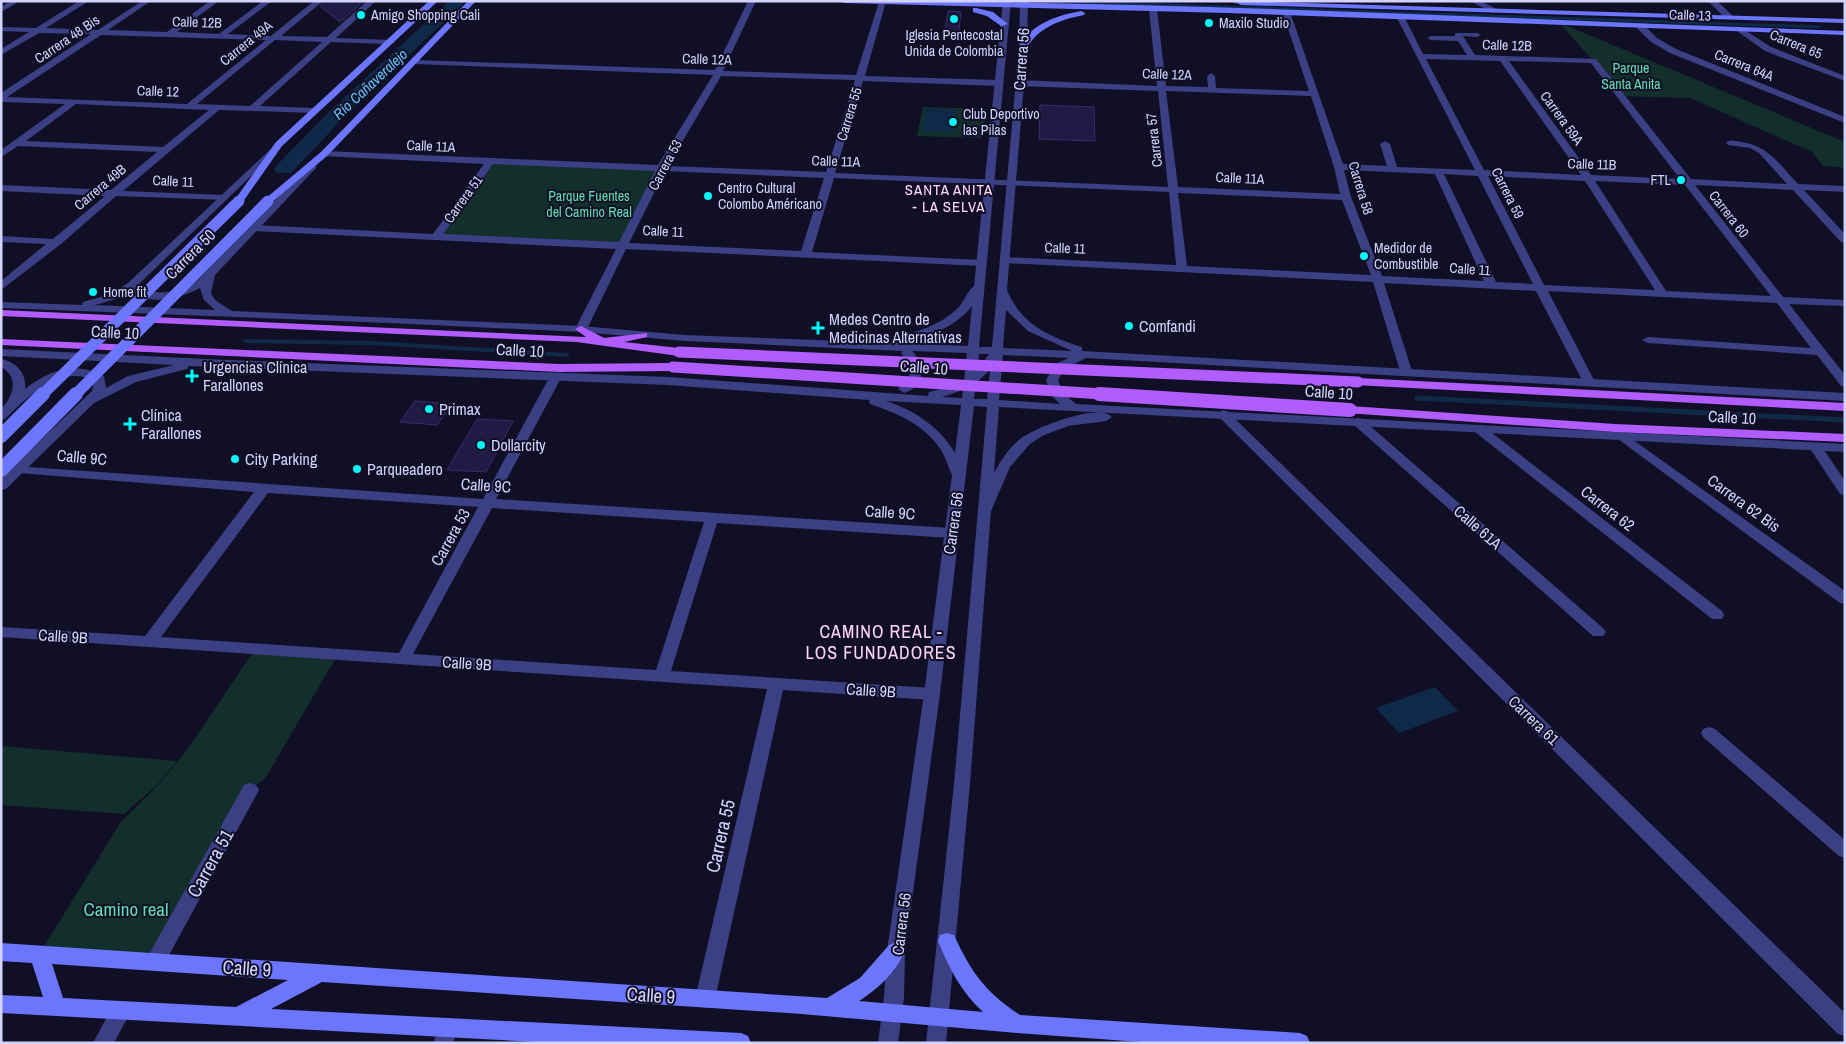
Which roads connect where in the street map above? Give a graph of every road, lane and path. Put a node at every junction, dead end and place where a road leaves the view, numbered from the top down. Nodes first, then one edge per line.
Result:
1 (16, 1) edge
2 (85, 1) edge
3 (146, 1) edge
4 (215, 1) edge
5 (268, 1) edge
6 (319, 1) edge
7 (372, 1) edge
8 (434, 1) edge
9 (472, 1) edge
10 (752, 1) edge
11 (844, 1) edge
12 (1199, 1) edge
13 (1474, 1) edge
14 (1712, 1) edge
15 (884, 2) edge
16 (1236, 2) edge
17 (1319, 3) edge
18 (1007, 4) edge
19 (1024, 4) edge
20 (948, 5) junction
21 (1108, 9) junction
22 (1153, 9) junction
23 (1, 10) edge
24 (1496, 10) junction
25 (1287, 14) junction
26 (1729, 17) junction
27 (1401, 18) junction
28 (1845, 21) edge
29 (1004, 24) junction
30 (1640, 26) junction
31 (1, 29) edge
32 (1740, 29) junction
33 (38, 30) junction
34 (100, 32) junction
35 (1845, 32) edge
36 (168, 34) junction
37 (1477, 35) dead end
38 (221, 36) junction
39 (274, 38) junction
40 (1430, 38) dead end
41 (1460, 39) junction
42 (328, 40) junction
43 (391, 42) junction
44 (1023, 47) junction
45 (1, 53) edge
46 (1421, 56) junction
47 (1473, 58) junction
48 (1503, 58) junction
49 (1593, 61) joint
50 (414, 62) junction
51 (718, 73) junction
52 (1211, 76) dead end
53 (860, 78) junction
54 (1845, 79) edge
55 (999, 83) junction
56 (1019, 83) junction
57 (1161, 88) junction
58 (1212, 90) junction
59 (1314, 94) junction
60 (1, 98) edge
61 (74, 102) junction
62 (189, 106) junction
63 (217, 107) junction
64 (252, 108) junction
65 (313, 111) junction
66 (1845, 120) edge
67 (16, 143) junction
68 (1731, 143) dead end
69 (279, 144) junction
70 (1384, 144) dead end
71 (166, 150) junction
72 (1, 154) edge
73 (324, 154) junction
74 (490, 162) junction
75 (662, 167) junction
76 (1339, 167) junction
77 (1394, 169) junction
78 (1438, 171) junction
79 (1481, 173) junction
80 (830, 174) junction
81 (1588, 178) junction
82 (990, 181) junction
83 (1010, 182) junction
84 (1687, 182) junction
85 (1796, 187) junction
86 (1, 188) edge
87 (1173, 189) junction
88 (1845, 189) edge
89 (114, 193) junction
90 (1346, 197) junction
91 (224, 198) junction
92 (252, 228) junction
93 (436, 236) junction
94 (1, 239) edge
95 (1845, 240) edge
96 (56, 242) junction
97 (625, 244) junction
98 (806, 253) junction
99 (1004, 260) junction
100 (982, 262) junction
101 (1182, 268) junction
102 (142, 275) junction
103 (210, 275) junction
104 (980, 277) junction
105 (1377, 277) junction
106 (1001, 286) junction
107 (1492, 286) junction
108 (1, 287) edge
109 (1541, 289) junction
110 (1663, 295) junction
111 (1780, 300) junction
112 (1845, 303) edge
113 (1, 305) edge
114 (62, 306) junction
115 (1, 313) edge
116 (246, 315) junction
117 (581, 330) junction
118 (643, 335) junction
119 (1648, 340) dead end
120 (1, 342) edge
121 (602, 342) junction
122 (858, 344) junction
123 (891, 346) junction
124 (915, 347) junction
125 (973, 349) junction
126 (997, 350) junction
127 (1, 352) edge
128 (679, 352) joint
129 (1821, 352) junction
130 (1055, 353) junction
131 (1087, 355) junction
132 (1113, 356) junction
133 (1, 362) edge
134 (227, 364) junction
135 (358, 364) junction
136 (1392, 371) junction
137 (1406, 372) junction
138 (557, 373) junction
139 (982, 379) junction
140 (1358, 382) joint
141 (1589, 382) junction
142 (1845, 382) edge
143 (1397, 384) junction
144 (847, 395) junction
145 (885, 397) junction
146 (907, 398) junction
147 (968, 402) junction
148 (1843, 402) edge
149 (991, 403) junction
150 (1053, 406) junction
151 (1073, 408) junction
152 (81, 409) junction
153 (6, 411) edge
154 (1167, 413) junction
155 (1223, 414) junction
156 (1358, 422) junction
157 (1445, 422) junction
158 (1479, 429) junction
159 (1, 436) edge
160 (1622, 436) junction
161 (1845, 438) edge
162 (1815, 447) junction
163 (1845, 448) edge
164 (19, 469) junction
165 (1, 470) edge
166 (959, 485) junction
167 (1, 486) edge
168 (264, 489) junction
169 (1845, 491) edge
170 (489, 502) junction
171 (712, 518) junction
172 (983, 518) junction
173 (951, 534) junction
174 (1845, 599) edge
175 (1716, 615) dead end
176 (1, 632) edge
177 (1598, 632) dead end
178 (150, 641) junction
179 (403, 659) junction
180 (662, 676) junction
181 (776, 684) junction
182 (932, 694) junction
183 (1709, 733) dead end
184 (250, 790) dead end
185 (1845, 851) edge
186 (946, 941) junction
187 (896, 951) junction
188 (1, 952) edge
189 (39, 954) junction
190 (155, 962) junction
191 (320, 973) junction
192 (705, 999) junction
193 (1, 1004) edge
194 (56, 1008) junction
195 (826, 1008) junction
196 (121, 1011) junction
197 (892, 1013) junction
198 (239, 1016) junction
199 (939, 1017) junction
200 (1017, 1024) junction
201 (1845, 1027) edge
202 (446, 1035) edge
203 (103, 1043) edge
204 (741, 1043) edge
205 (888, 1043) edge
206 (936, 1043) edge
207 (1300, 1043) edge

1 - 23 street
2 - 33 street
3 - 34 street, Carrera 48 Bis
4 - 36 street
5 - 38 street
6 - 39 street, Carrera 49A
7 - 42 street
8 - 43 main road, Carrera 50
9 - 50 main road, Carrera 50
10 - 51 street, Carrera 53
11 - 15 main road, Calle 13
12 - 16 main road, Calle 13
13 - 24 street
14 - 26 street
15 - 20 main road, Calle 13
15 - 53 street, Carrera 55
16 - 17 main road, Calle 13
17 - 24 main road, Calle 13
18 - 19 main road, Calle 13
18 - 20 main road, Calle 13
18 - 29 street, Carrera 56
19 - 21 main road, Calle 13
19 - 44 street, Carrera 56
20 - 29 main road
21 - 22 main road, Calle 13
21 - 44 main road
22 - 25 main road, Calle 13
22 - 57 street, Carrera 57
24 - 26 main road, Calle 13
25 - 27 main road, Calle 13
25 - 59 street, Carrera 58
26 - 28 main road, Calle 13
27 - 30 main road, Calle 13
27 - 46 street, Carrera 59
29 - 55 street, Carrera 56
30 - 32 main road, Calle 13
30 - 66 street, Carrera 64A
31 - 33 street, Calle 12B
32 - 35 main road, Calle 13
32 - 54 street, Carrera 65
33 - 34 street, Calle 12B
33 - 45 street
34 - 36 street, Calle 12B
34 - 60 street, Carrera 48 Bis
36 - 38 street, Calle 12B
37 - 41 street
38 - 39 street, Calle 12B
39 - 42 street, Calle 12B
39 - 62 street, Carrera 49A
40 - 41 street
41 - 47 street
42 - 43 street, Calle 12B
42 - 64 street
43 - 65 main road, Carrera 50
44 - 56 street, Carrera 56
46 - 47 street, Calle 12B
46 - 79 street, Carrera 59
47 - 48 street, Calle 12B
48 - 49 street, Calle 12B
48 - 81 street, Carrera 59A
49 - 84 street, Carrera 60
50 - 51 street, Calle 12A
50 - 73 main road, Carrera 50
51 - 53 street, Calle 12A
51 - 75 street, Carrera 53
52 - 58 street
53 - 55 street, Calle 12A
53 - 80 street, Carrera 55
55 - 82 street, Carrera 56
56 - 57 street, Calle 12A
56 - 83 street, Carrera 56
57 - 58 street, Calle 12A
57 - 87 street, Carrera 57
58 - 59 street, Calle 12A
59 - 76 street, Carrera 58
60 - 61 street, Calle 12
61 - 62 street, Calle 12
61 - 67 street
62 - 63 street, Calle 12
63 - 64 street, Calle 12
63 - 71 street, Carrera 49B
64 - 65 street, Calle 12
65 - 69 main road, Carrera 50
67 - 71 street
67 - 72 street
68 - 85 street
69 - 91 street, Carrera 50
69 - 159 main road, Carrera 50, bridge
70 - 77 street
71 - 89 street, Carrera 49B
73 - 74 street, Calle 11A
73 - 92 street, Carrera 50
73 - 165 main road, Carrera 50, bridge
74 - 75 street, Calle 11A
74 - 93 street, Carrera 51
75 - 80 street, Calle 11A
75 - 97 street, Carrera 53
76 - 77 street, Calle 11B
76 - 90 street, Carrera 58
77 - 78 street, Calle 11B
78 - 79 street, Calle 11B
78 - 107 street
79 - 81 street, Calle 11B
79 - 109 street, Carrera 59
80 - 82 street, Calle 11A
80 - 98 street, Carrera 55
81 - 84 street, Calle 11B
81 - 110 street, Carrera 59A
82 - 83 street, Calle 11A
82 - 100 street, Carrera 56
83 - 87 street, Calle 11A
83 - 99 street, Carrera 56
84 - 85 street, Calle 11B
84 - 111 street, Carrera 60
85 - 88 street, Calle 11B
85 - 95 street
86 - 89 street, Calle 11
87 - 90 street, Calle 11A
87 - 101 street, Carrera 57
89 - 91 street, Calle 11
89 - 96 street, Carrera 49B
90 - 105 street, Carrera 58
91 - 102 street, Carrera 50
92 - 93 street, Calle 11
92 - 103 street, Carrera 50
93 - 97 street, Calle 11
94 - 96 street
96 - 108 street, Carrera 49B
97 - 98 street, Calle 11
97 - 117 street, Carrera 53
98 - 100 street, Calle 11
99 - 101 street, Calle 11
99 - 106 street, Carrera 56
100 - 104 street, Carrera 56
101 - 105 street, Calle 11
102 - 103 street, Carrera 50
102 - 114 street
103 - 116 street
104 - 122 street
104 - 125 street, Carrera 56
105 - 107 street, Calle 11
105 - 137 street, Carrera 58
106 - 126 street, Carrera 56
106 - 132 street
107 - 109 street, Calle 11
109 - 110 street, Calle 11
109 - 141 street, Carrera 59
110 - 111 street, Calle 11
111 - 112 street, Calle 11
111 - 129 street, Carrera 60
113 - 114 street, Calle 10
114 - 116 street, Calle 10
115 - 121 main road, Calle 10
116 - 117 street, Calle 10
117 - 118 street, Calle 10
117 - 121 main road
118 - 121 main road
118 - 122 street, Calle 10
119 - 129 street
120 - 135 main road, Calle 10
121 - 128 main road, Calle 10
122 - 123 street, Calle 10
123 - 124 street, Calle 10
123 - 145 street
124 - 125 street, Calle 10
124 - 139 street
125 - 126 street, Calle 10
125 - 139 street, Carrera 56
126 - 130 street, Calle 10
126 - 139 street, Carrera 56
127 - 134 street, Calle 10
128 - 140 main road, Calle 10, bridge
129 - 142 street, Carrera 60
130 - 131 street, Calle 10
130 - 139 street
131 - 132 street, Calle 10
131 - 151 street
132 - 136 street, Calle 10
133 - 153 street
134 - 135 street, Calle 10
134 - 152 street
135 - 138 street, Calle 10
136 - 137 street, Calle 10
136 - 143 main road
137 - 141 street, Calle 10
138 - 144 street, Calle 10
138 - 157 main road, Calle 10, bridge
138 - 170 street, Carrera 53
139 - 146 street
139 - 147 street
139 - 149 street
139 - 150 street
140 - 143 main road, Calle 10
141 - 148 street, Calle 10
143 - 148 main road, Calle 10
144 - 145 street, Calle 10
144 - 166 street
145 - 146 street, Calle 10
146 - 147 street, Calle 10
147 - 149 street, Calle 10
147 - 166 street, Carrera 56
149 - 150 street, Calle 10
149 - 172 street, Carrera 56
150 - 151 street, Calle 10
151 - 154 street, Calle 10
152 - 153 street
152 - 164 street
154 - 155 street, Calle 10
154 - 172 street
155 - 156 street, Calle 10
155 - 201 street, Carrera 61
156 - 157 street, Calle 10
156 - 177 street, Calle 61A
157 - 158 street, Calle 10
157 - 161 main road, Calle 10
158 - 160 street, Calle 10
158 - 175 street, Carrera 62
160 - 162 street, Calle 10
160 - 174 street, Carrera 62 Bis
162 - 163 street, Calle 10
162 - 169 street
164 - 167 street
164 - 168 street, Calle 9C
166 - 173 street, Carrera 56
168 - 170 street, Calle 9C
168 - 178 street
170 - 171 street, Calle 9C
170 - 179 street, Carrera 53
171 - 173 street, Calle 9C
171 - 180 street
172 - 186 street, Carrera 56
173 - 182 street, Carrera 56
176 - 178 street, Calle 9B
178 - 179 street, Calle 9B
179 - 180 street, Calle 9B
180 - 181 street, Calle 9B
181 - 182 street, Calle 9B
181 - 192 street, Carrera 55
182 - 187 street, Carrera 56
183 - 185 street
184 - 190 street, Carrera 51
186 - 199 street, Carrera 56
186 - 200 main road
187 - 195 main road
187 - 197 street, Carrera 56
188 - 189 main road, Calle 9
189 - 190 main road, Calle 9
189 - 194 main road
190 - 191 main road, Calle 9
191 - 192 main road, Calle 9
191 - 198 main road
192 - 195 main road, Calle 9
193 - 194 main road
194 - 196 main road
195 - 197 main road, Calle 9
196 - 198 main road
196 - 203 street
197 - 199 main road, Calle 9
197 - 205 street, Carrera 56
198 - 202 main road
199 - 200 main road, Calle 9
199 - 206 street, Carrera 56
200 - 207 main road, Calle 9
202 - 204 main road

